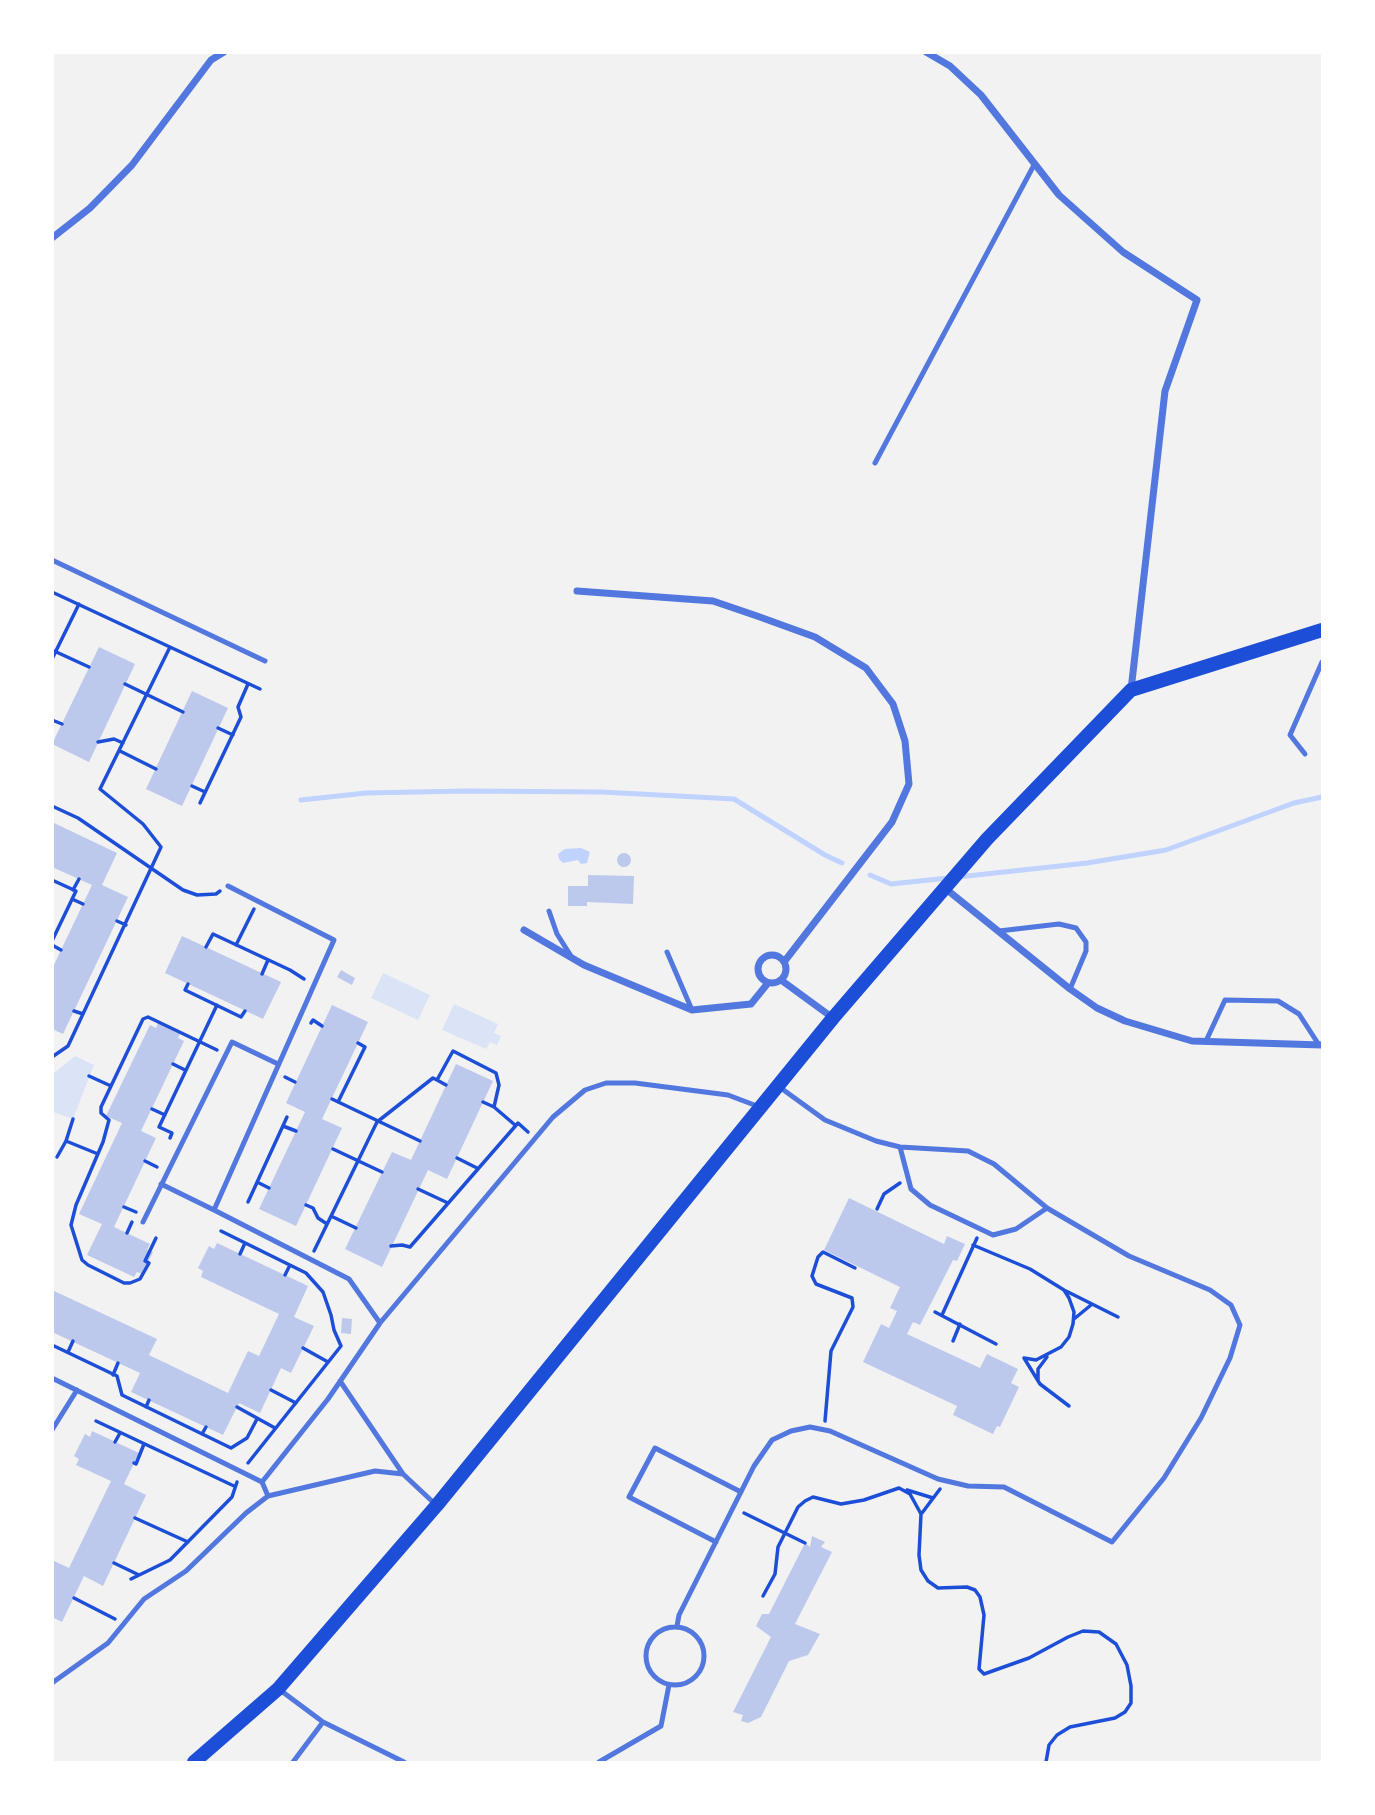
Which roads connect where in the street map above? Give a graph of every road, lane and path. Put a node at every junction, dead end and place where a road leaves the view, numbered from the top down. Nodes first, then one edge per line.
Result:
1 (224, 52) edge
2 (926, 52) edge
3 (211, 56) edge
4 (1034, 165) junction
5 (52, 238) edge
6 (875, 464) dead end
7 (52, 559) edge
8 (578, 591) dead end
9 (52, 592) edge
10 (79, 604) junction
11 (1322, 630) edge
12 (170, 648) junction
13 (54, 651) edge
14 (52, 659) edge
15 (265, 661) dead end
16 (1322, 662) edge
17 (89, 667) dead end
18 (125, 684) dead end
19 (248, 684) junction
20 (260, 689) dead end
21 (1130, 690) junction
22 (147, 694) junction
23 (183, 712) dead end
24 (52, 720) edge
25 (62, 724) dead end
26 (218, 728) dead end
27 (233, 735) junction
28 (98, 742) dead end
29 (123, 743) junction
30 (119, 751) junction
31 (1305, 754) dead end
32 (156, 769) dead end
33 (192, 786) dead end
34 (205, 792) junction
35 (200, 803) dead end
36 (52, 806) edge
37 (152, 870) junction
38 (79, 879) dead end
39 (52, 880) edge
40 (949, 885) junction
41 (228, 886) joint
42 (74, 890) junction
43 (72, 899) junction
44 (258, 901) junction
45 (83, 904) dead end
46 (549, 911) dead end
47 (117, 921) dead end
48 (126, 925) junction
49 (524, 930) dead end
50 (999, 931) junction
51 (52, 943) edge
52 (236, 945) junction
53 (206, 947) dead end
54 (61, 950) dead end
55 (667, 952) dead end
56 (573, 958) junction
57 (268, 960) junction
58 (784, 962) junction
59 (262, 974) dead end
60 (780, 980) junction
61 (768, 983) junction
62 (188, 984) dead end
63 (316, 984) junction
64 (1070, 989) junction
65 (217, 1005) junction
66 (692, 1010) junction
67 (74, 1011) dead end
68 (245, 1011) dead end
69 (83, 1014) junction
70 (833, 1018) junction
71 (199, 1041) junction
72 (1206, 1041) junction
73 (358, 1043) dead end
74 (131, 1045) junction
75 (1321, 1045) edge
76 (139, 1048) dead end
77 (225, 1054) junction
78 (52, 1057) edge
79 (173, 1064) dead end
80 (278, 1064) junction
81 (185, 1070) junction
82 (89, 1076) dead end
83 (285, 1077) dead end
84 (437, 1080) junction
85 (295, 1082) dead end
86 (446, 1085) dead end
87 (778, 1086) junction
88 (111, 1087) junction
89 (118, 1093) dead end
90 (331, 1099) dead end
91 (338, 1102) junction
92 (483, 1102) dead end
93 (494, 1108) junction
94 (760, 1108) junction
95 (152, 1109) dead end
96 (164, 1115) junction
97 (287, 1117) dead end
98 (73, 1119) dead end
99 (377, 1122) junction
100 (283, 1126) junction
101 (516, 1126) junction
102 (296, 1131) dead end
103 (535, 1138) junction
104 (66, 1141) junction
105 (420, 1141) dead end
106 (103, 1142) junction
107 (167, 1144) dead end
108 (112, 1146) dead end
109 (900, 1147) junction
110 (332, 1149) dead end
111 (99, 1154) junction
112 (162, 1156) dead end
113 (57, 1157) dead end
114 (457, 1158) dead end
115 (145, 1161) dead end
116 (358, 1161) junction
117 (157, 1167) junction
118 (477, 1168) junction
119 (382, 1172) dead end
120 (152, 1178) dead end
121 (908, 1178) junction
122 (257, 1182) junction
123 (161, 1184) junction
124 (84, 1188) junction
125 (269, 1188) dead end
126 (418, 1189) dead end
127 (90, 1191) dead end
128 (141, 1201) dead end
129 (248, 1202) dead end
130 (448, 1203) junction
131 (306, 1205) dead end
132 (124, 1207) dead end
133 (1047, 1208) junction
134 (877, 1209) dead end
135 (214, 1210) junction
136 (136, 1212) junction
137 (331, 1216) junction
138 (143, 1222) dead end
139 (327, 1224) junction
140 (355, 1228) dead end
141 (982, 1230) junction
142 (221, 1231) dead end
143 (127, 1233) dead end
144 (156, 1238) dead end
145 (245, 1243) junction
146 (973, 1245) junction
147 (391, 1247) dead end
148 (240, 1254) dead end
149 (311, 1260) junction
150 (290, 1265) junction
151 (855, 1268) dead end
152 (285, 1275) dead end
153 (1064, 1290) junction
154 (1091, 1305) junction
155 (935, 1312) dead end
156 (942, 1315) junction
157 (1118, 1317) dead end
158 (1074, 1319) junction
159 (380, 1323) junction
160 (960, 1324) junction
161 (73, 1341) dead end
162 (953, 1341) dead end
163 (996, 1343) dead end
164 (52, 1345) edge
165 (303, 1348) dead end
166 (68, 1352) junction
167 (1051, 1353) junction
168 (328, 1362) junction
169 (118, 1363) dead end
170 (113, 1375) junction
171 (52, 1378) edge
172 (1038, 1380) junction
173 (340, 1381) junction
174 (77, 1390) junction
175 (271, 1390) dead end
176 (149, 1400) dead end
177 (296, 1403) junction
178 (1069, 1406) dead end
179 (146, 1407) junction
180 (237, 1407) dead end
181 (257, 1419) junction
182 (96, 1421) dead end
183 (206, 1427) dead end
184 (275, 1428) junction
185 (52, 1430) edge
186 (824, 1430) junction
187 (120, 1433) junction
188 (202, 1434) junction
189 (115, 1442) dead end
190 (144, 1444) junction
191 (134, 1463) dead end
192 (243, 1472) junction
193 (403, 1474) junction
194 (943, 1480) junction
195 (262, 1482) junction
196 (234, 1486) junction
197 (902, 1490) junction
198 (741, 1492) junction
199 (268, 1496) junction
200 (933, 1498) junction
201 (436, 1506) junction
202 (733, 1508) junction
203 (921, 1514) junction
204 (135, 1518) dead end
205 (785, 1533) junction
206 (188, 1542) junction
207 (716, 1542) junction
208 (804, 1543) dead end
209 (114, 1563) dead end
210 (139, 1575) junction
211 (131, 1579) dead end
212 (763, 1596) dead end
213 (74, 1598) dead end
214 (123, 1623) junction
215 (677, 1626) junction
216 (52, 1683) edge
217 (669, 1685) junction
218 (278, 1689) junction
219 (323, 1722) junction
220 (194, 1762) edge
221 (293, 1762) edge
222 (404, 1762) edge
223 (599, 1762) edge
224 (1046, 1762) edge

1 - 3 street
2 - 4 street
3 - 5 street
4 - 6 lane
4 - 21 street
7 - 15 lane
8 - 58 street
9 - 10 path
10 - 12 path
10 - 13 path
11 - 21 main road
12 - 19 path
12 - 22 path
13 - 14 path
13 - 17 path
16 - 31 lane
18 - 22 path
19 - 20 path
19 - 27 path
21 - 40 main road
22 - 23 path
22 - 29 path
24 - 25 path
26 - 27 path
27 - 34 path
28 - 29 path
29 - 30 path
30 - 32 path
30 - 37 path
33 - 34 path
34 - 35 path
36 - 37 path
37 - 41 path
37 - 48 path
38 - 42 path
39 - 42 path
40 - 50 street
40 - 70 main road
41 - 44 lane
42 - 43 path
43 - 45 path
43 - 51 path
44 - 52 path
44 - 63 lane
46 - 56 lane
47 - 48 path
48 - 69 path
49 - 56 street
50 - 64 street
50 - 64 lane
51 - 54 path
52 - 53 path
52 - 57 path
55 - 66 lane
56 - 66 street
57 - 59 path
57 - 63 path
58 - 60 street
58 - 61 street
60 - 61 street
60 - 70 street
61 - 66 street
62 - 65 path
63 - 80 lane
64 - 72 street
65 - 68 path
65 - 71 path
67 - 69 path
69 - 78 path
70 - 87 main road
71 - 74 path
71 - 77 path
71 - 81 path
72 - 75 street
72 - 75 lane
73 - 91 path
74 - 76 path
74 - 88 path
77 - 80 lane
77 - 123 lane
79 - 81 path
80 - 135 lane
81 - 96 path
82 - 88 path
83 - 85 path
84 - 86 path
84 - 93 path
84 - 99 path
87 - 94 main road
87 - 109 lane
88 - 89 path
88 - 106 path
90 - 91 path
91 - 99 path
92 - 93 path
93 - 101 path
94 - 103 lane
94 - 201 main road
95 - 96 path
96 - 107 path
97 - 100 path
98 - 104 path
99 - 105 path
99 - 116 path
100 - 102 path
100 - 122 path
101 - 103 path
101 - 118 path
103 - 159 lane
104 - 111 path
104 - 113 path
106 - 108 path
106 - 111 path
109 - 121 lane
109 - 133 lane
110 - 116 path
111 - 124 path
112 - 117 path
114 - 118 path
115 - 117 path
116 - 119 path
116 - 137 path
117 - 120 path
118 - 130 path
121 - 134 path
121 - 141 lane
122 - 125 path
122 - 129 path
123 - 135 lane
123 - 138 lane
124 - 127 path
124 - 144 path
126 - 130 path
128 - 136 path
130 - 147 path
131 - 139 path
132 - 136 path
133 - 141 lane
133 - 194 lane
135 - 149 lane
136 - 143 path
137 - 139 path
137 - 140 path
139 - 149 path
141 - 146 path
142 - 145 path
145 - 148 path
145 - 150 path
146 - 153 path
146 - 156 path
149 - 159 lane
150 - 152 path
150 - 168 path
151 - 186 path
153 - 154 path
153 - 158 path
154 - 157 path
154 - 158 path
155 - 156 path
156 - 160 path
158 - 167 path
159 - 173 lane
160 - 162 path
160 - 163 path
161 - 166 path
164 - 166 path
165 - 168 path
166 - 170 path
167 - 172 path
167 - 172 path
168 - 177 path
169 - 170 path
170 - 179 path
171 - 174 lane
172 - 178 path
173 - 193 lane
173 - 195 lane
174 - 185 lane
174 - 192 lane
175 - 177 path
176 - 179 path
177 - 184 path
179 - 188 path
180 - 181 path
181 - 184 path
181 - 188 path
182 - 187 path
183 - 188 path
184 - 192 path
186 - 194 lane
186 - 198 lane
187 - 189 path
187 - 190 path
190 - 191 path
190 - 196 path
192 - 195 lane
192 - 196 path
193 - 199 lane
193 - 201 lane
194 - 200 path
195 - 199 lane
196 - 206 path
197 - 200 path
197 - 203 path
197 - 205 path
198 - 202 lane
198 - 207 lane
199 - 214 lane
200 - 203 path
201 - 218 main road
202 - 205 path
202 - 207 lane
203 - 224 path
204 - 206 path
205 - 208 path
205 - 212 path
206 - 210 path
207 - 215 lane
209 - 210 path
210 - 211 path
213 - 214 path
214 - 216 lane
215 - 217 lane
215 - 217 lane
217 - 223 lane
218 - 219 lane
218 - 220 main road
219 - 221 lane
219 - 222 lane

